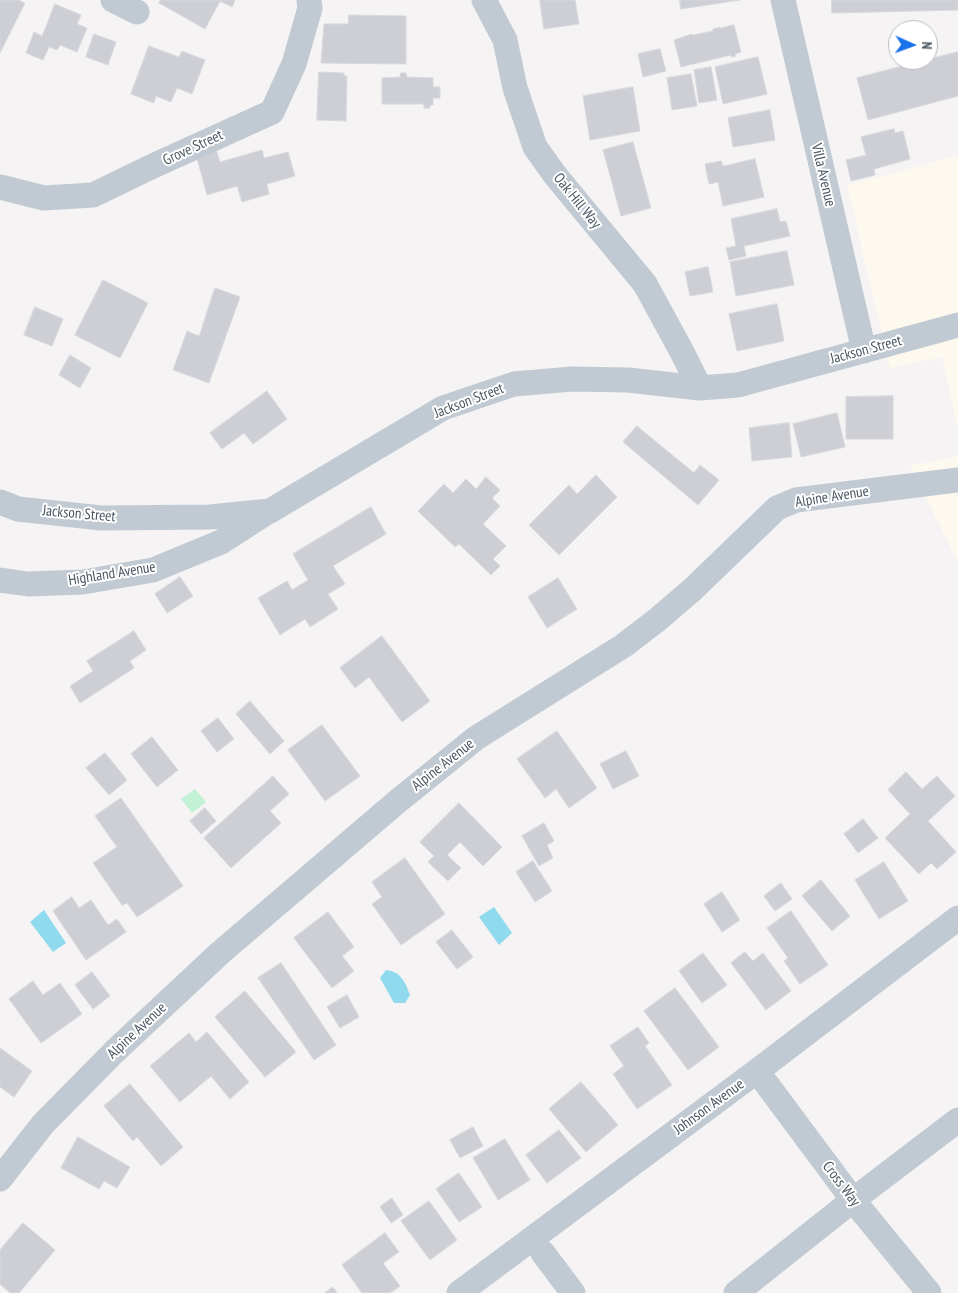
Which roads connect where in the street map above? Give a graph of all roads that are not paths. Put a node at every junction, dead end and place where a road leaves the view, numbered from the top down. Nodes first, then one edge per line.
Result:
1 (113, 0) edge
2 (309, 0) edge
3 (484, 0) edge
4 (783, 0) edge
5 (137, 12) dead end
6 (0, 187) edge
7 (958, 324) edge
8 (864, 351) junction
9 (700, 388) junction
10 (958, 480) edge
11 (0, 502) edge
12 (270, 511) junction
13 (0, 580) edge
14 (958, 918) edge
15 (758, 1071) junction
16 (958, 1120) edge
17 (0, 1179) edge
18 (853, 1200) junction
19 (542, 1253) dead end
20 (459, 1293) edge
21 (573, 1293) edge
22 (736, 1293) edge
23 (929, 1293) edge

1 - 5 street
2 - 6 street, Grove Street
3 - 9 street, Oak Hill Way
4 - 8 street, Villa Avenue
7 - 8 street, Jackson Street
8 - 9 street, Jackson Street
9 - 12 street, Jackson Street
10 - 17 street, Alpine Avenue
11 - 12 street, Jackson Street
12 - 13 street, Highland Avenue
14 - 15 street, Johnson Avenue
15 - 18 street, Cross Way
15 - 20 street, Johnson Avenue
16 - 18 street
18 - 22 street
18 - 23 street, Cross Way
19 - 21 street

